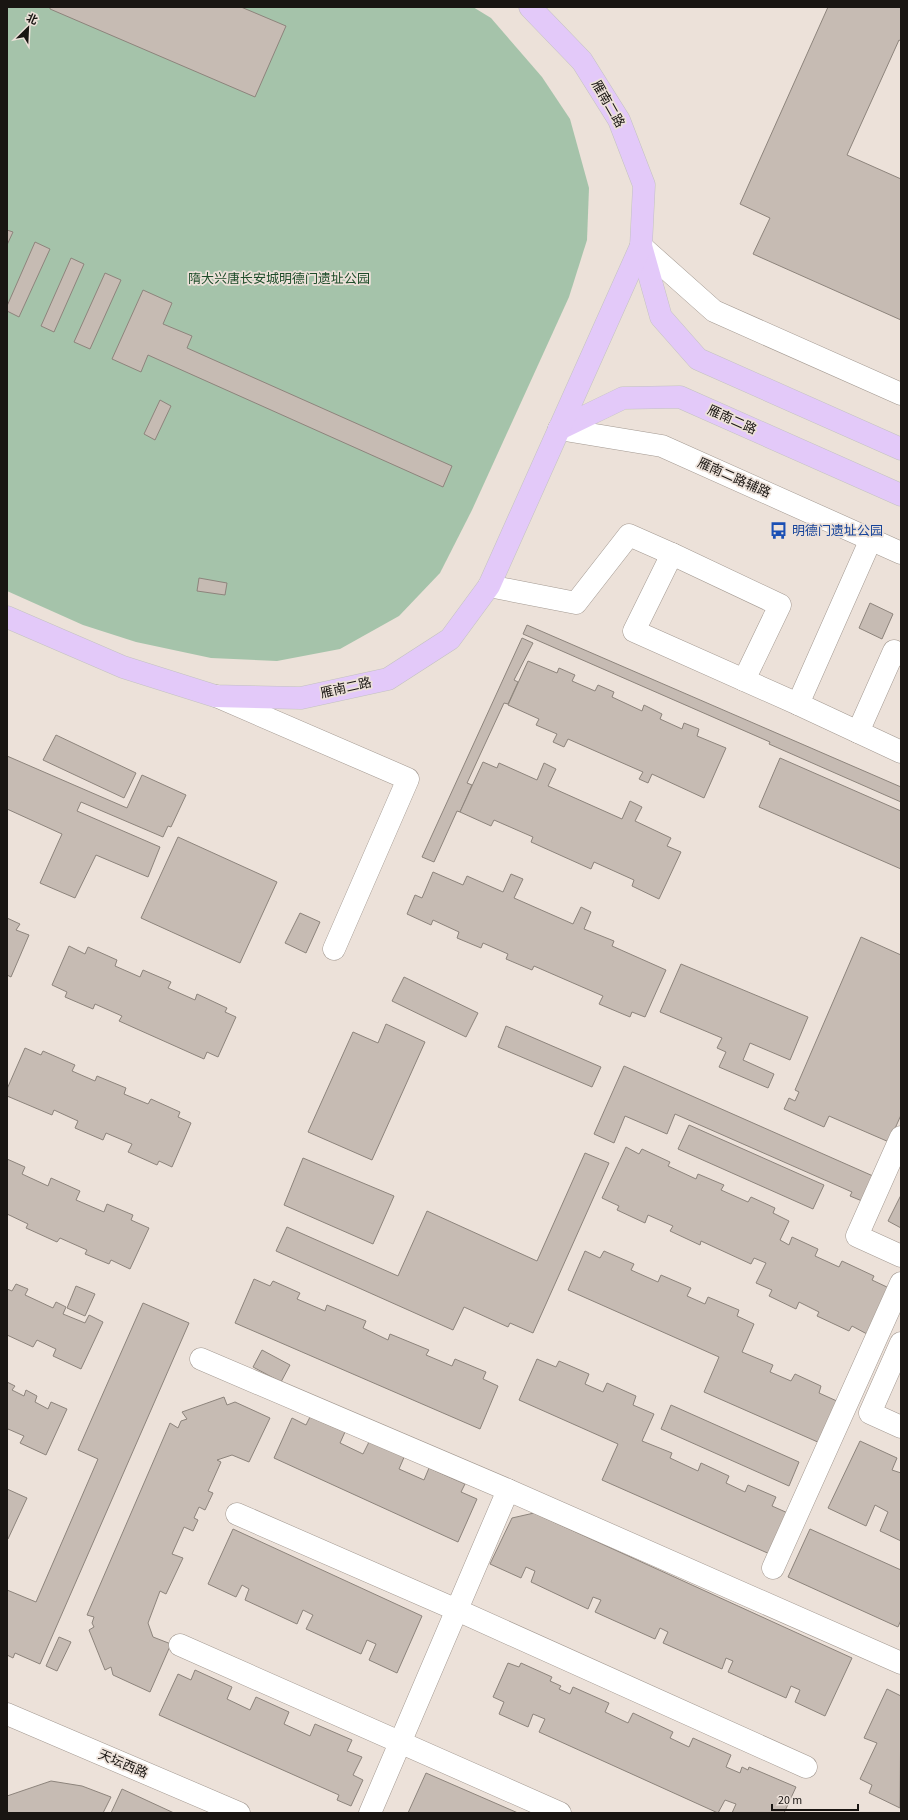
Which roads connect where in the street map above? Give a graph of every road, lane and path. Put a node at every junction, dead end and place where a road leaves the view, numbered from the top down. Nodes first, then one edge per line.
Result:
1 (530, 7) edge
2 (642, 246) junction
3 (901, 394) edge
4 (559, 429) junction
5 (901, 449) edge
6 (901, 495) edge
7 (871, 539) junction
8 (901, 553) edge
9 (672, 554) junction
10 (488, 586) junction
11 (7, 617) edge
12 (901, 654) edge
13 (744, 680) junction
14 (215, 696) junction
15 (798, 704) junction
16 (858, 732) junction
17 (901, 752) edge
18 (334, 949) dead end
19 (901, 1137) edge
20 (901, 1256) edge
21 (901, 1283) edge
22 (901, 1343) edge
23 (201, 1359) dead end
24 (901, 1427) edge
25 (508, 1490) junction
26 (237, 1514) dead end
27 (773, 1568) dead end
28 (457, 1610) junction
29 (180, 1645) dead end
30 (901, 1663) edge
31 (8, 1717) edge
32 (400, 1742) junction
33 (806, 1767) dead end
34 (239, 1813) edge
35 (370, 1813) edge
36 (560, 1813) edge

1 - 2 main road, 雁南二路
2 - 3 street
2 - 4 main road, 雁南二路
2 - 5 main road, 雁南二路
4 - 6 main road, 雁南二路
4 - 7 street, 雁南二路辅路
4 - 10 main road, 雁南二路
7 - 8 street, 雁南二路辅路
7 - 15 street
9 - 10 street
9 - 13 street
9 - 13 street
10 - 14 main road, 雁南二路
11 - 14 main road, 雁南二路
12 - 16 street
13 - 15 street
14 - 18 street
15 - 16 street
16 - 17 street
19 - 20 street
21 - 27 street
22 - 24 street
23 - 25 street
25 - 28 street
25 - 30 street
26 - 28 street
28 - 32 street
28 - 33 street
29 - 32 street
31 - 34 street, 天坛西路
32 - 35 street
32 - 36 street

